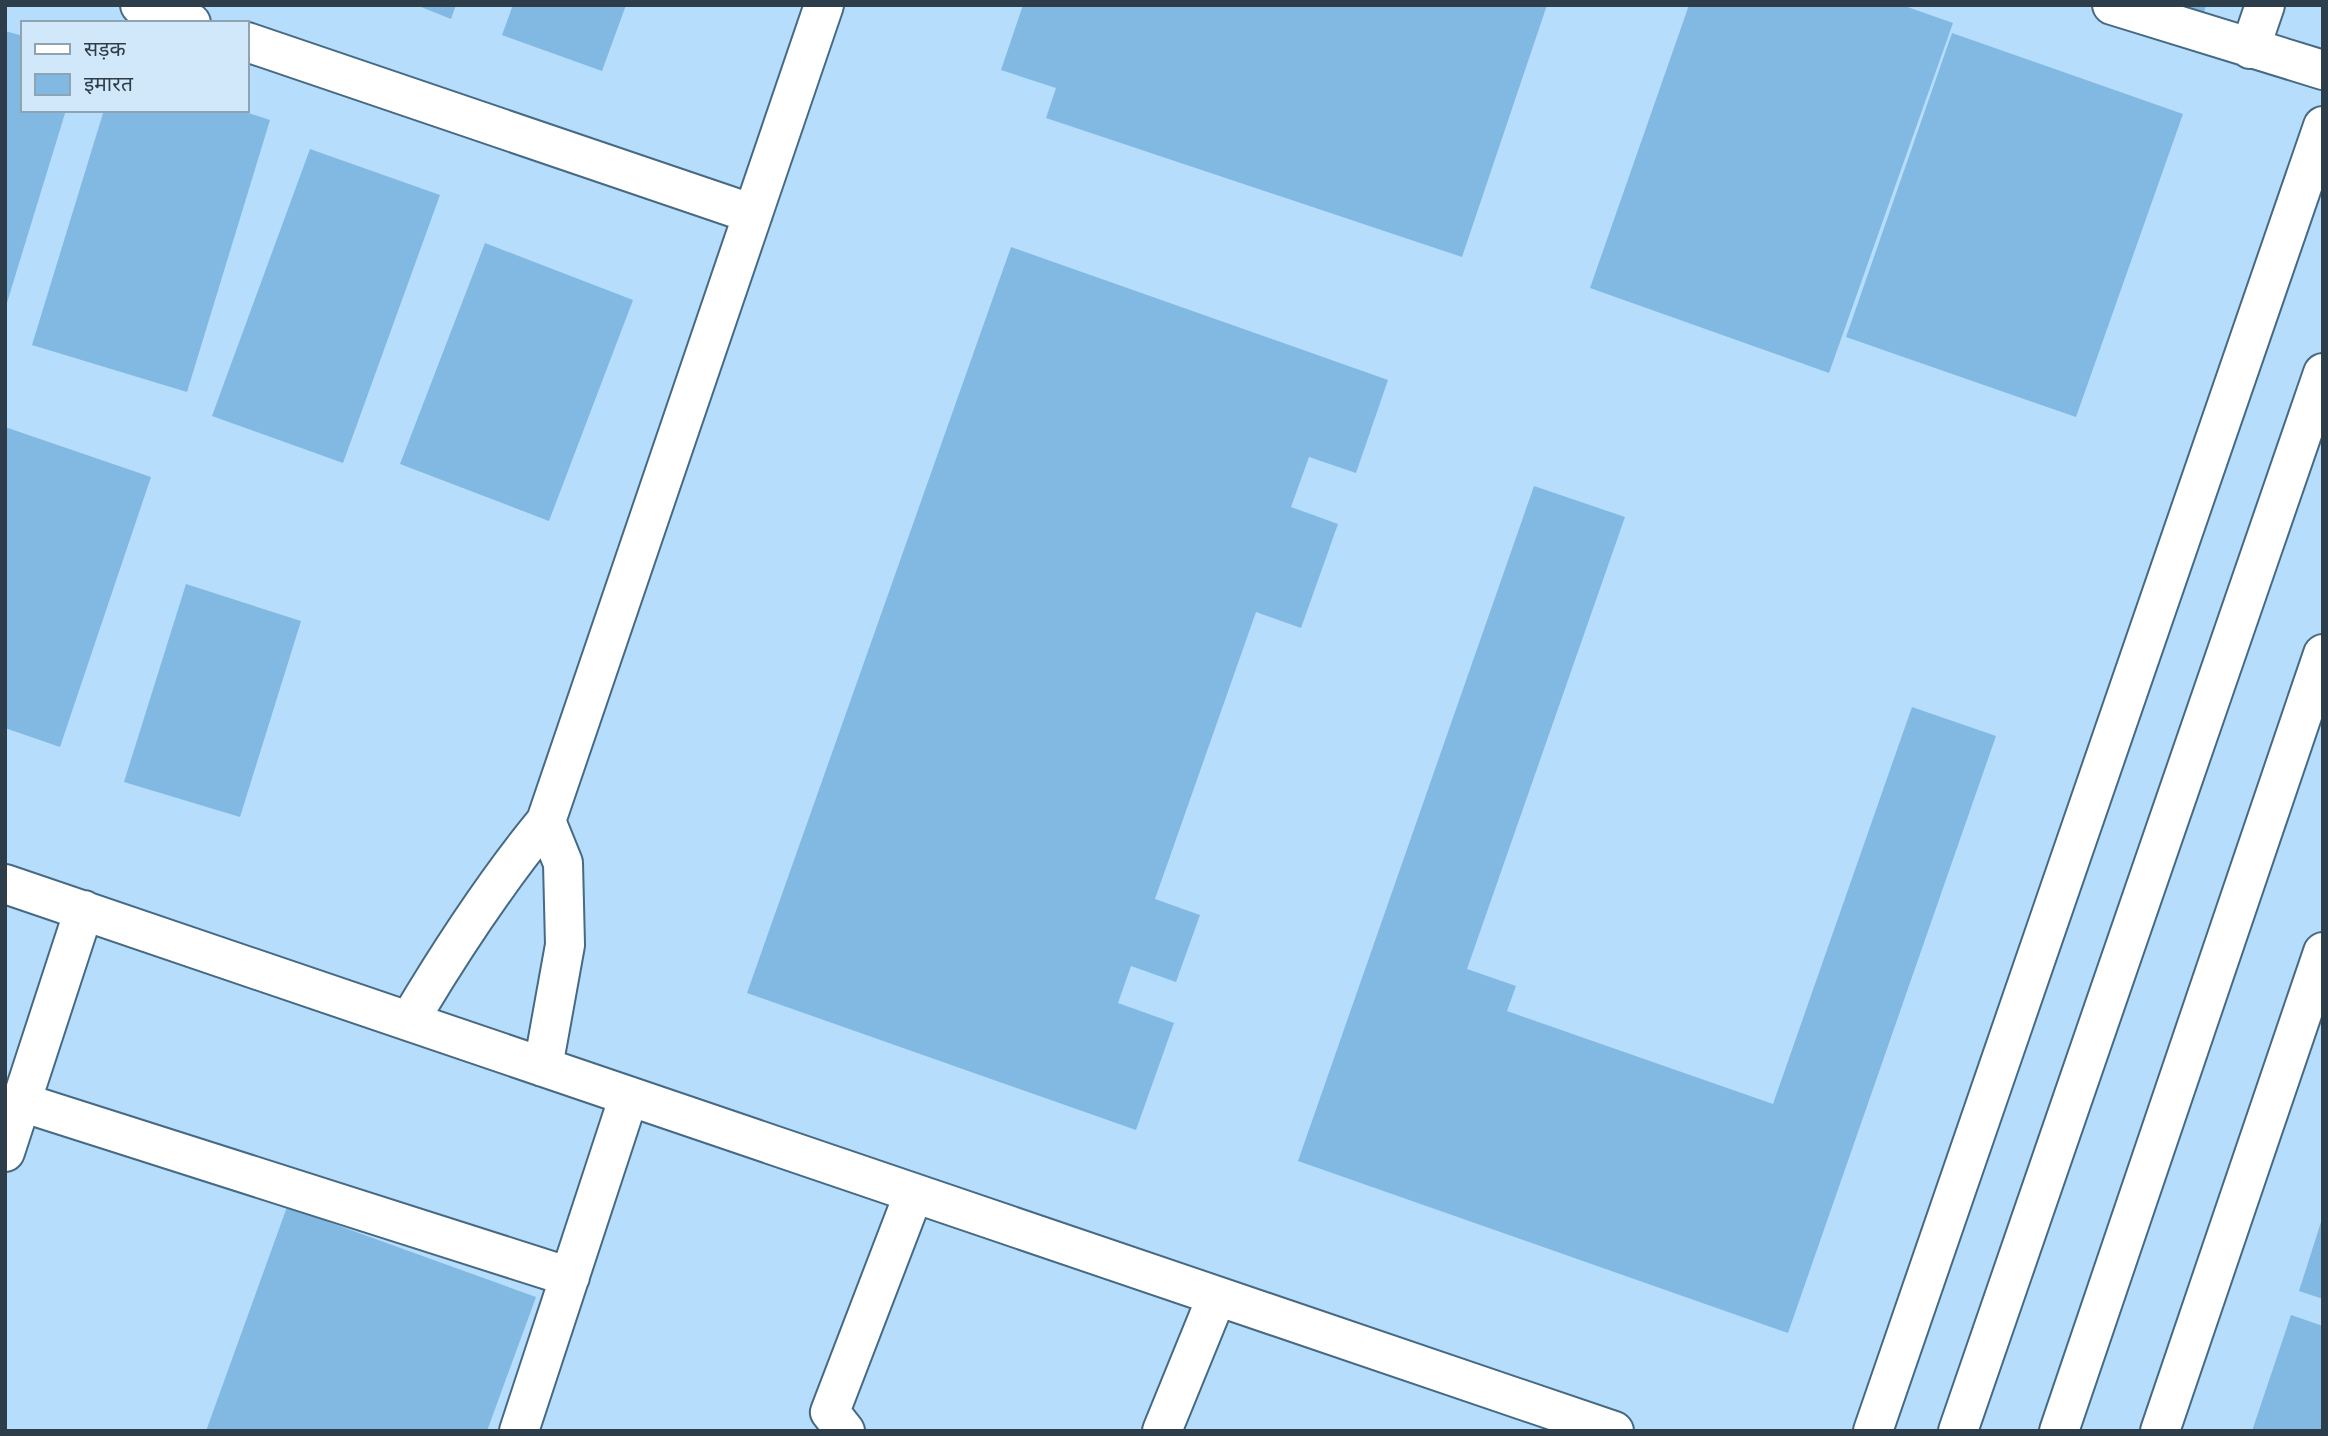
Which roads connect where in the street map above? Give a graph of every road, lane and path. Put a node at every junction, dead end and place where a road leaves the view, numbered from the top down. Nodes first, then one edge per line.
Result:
1 (140, 5) edge
2 (824, 5) edge
3 (2112, 5) edge
4 (2265, 5) edge
5 (185, 21) edge
6 (248, 42) edge
7 (2250, 50) junction
8 (2323, 70) edge
9 (2323, 126) edge
10 (753, 214) junction
11 (2323, 373) edge
12 (2323, 654) edge
13 (546, 821) junction
14 (5, 884) edge
15 (84, 910) junction
16 (2323, 952) edge
17 (409, 1021) junction
18 (543, 1067) junction
19 (629, 1096) junction
20 (22, 1102) junction
21 (5, 1152) edge
22 (914, 1193) junction
23 (570, 1277) junction
24 (1217, 1296) junction
25 (519, 1431) edge
26 (845, 1431) edge
27 (1162, 1431) edge
28 (1614, 1431) edge
29 (1873, 1431) edge
30 (1958, 1431) edge
31 (2059, 1431) edge
32 (2160, 1431) edge

1 - 5 street
2 - 10 street
3 - 7 street
4 - 7 street
6 - 10 street
7 - 8 street
9 - 29 street
10 - 13 street
11 - 30 street
12 - 31 street
13 - 17 street
13 - 18 street
14 - 15 street
15 - 17 street
15 - 20 street
16 - 32 street
17 - 18 street
18 - 19 street
19 - 22 street
19 - 23 street
20 - 21 street
20 - 23 street
22 - 24 street
22 - 26 street
23 - 25 street
24 - 27 street
24 - 28 street

